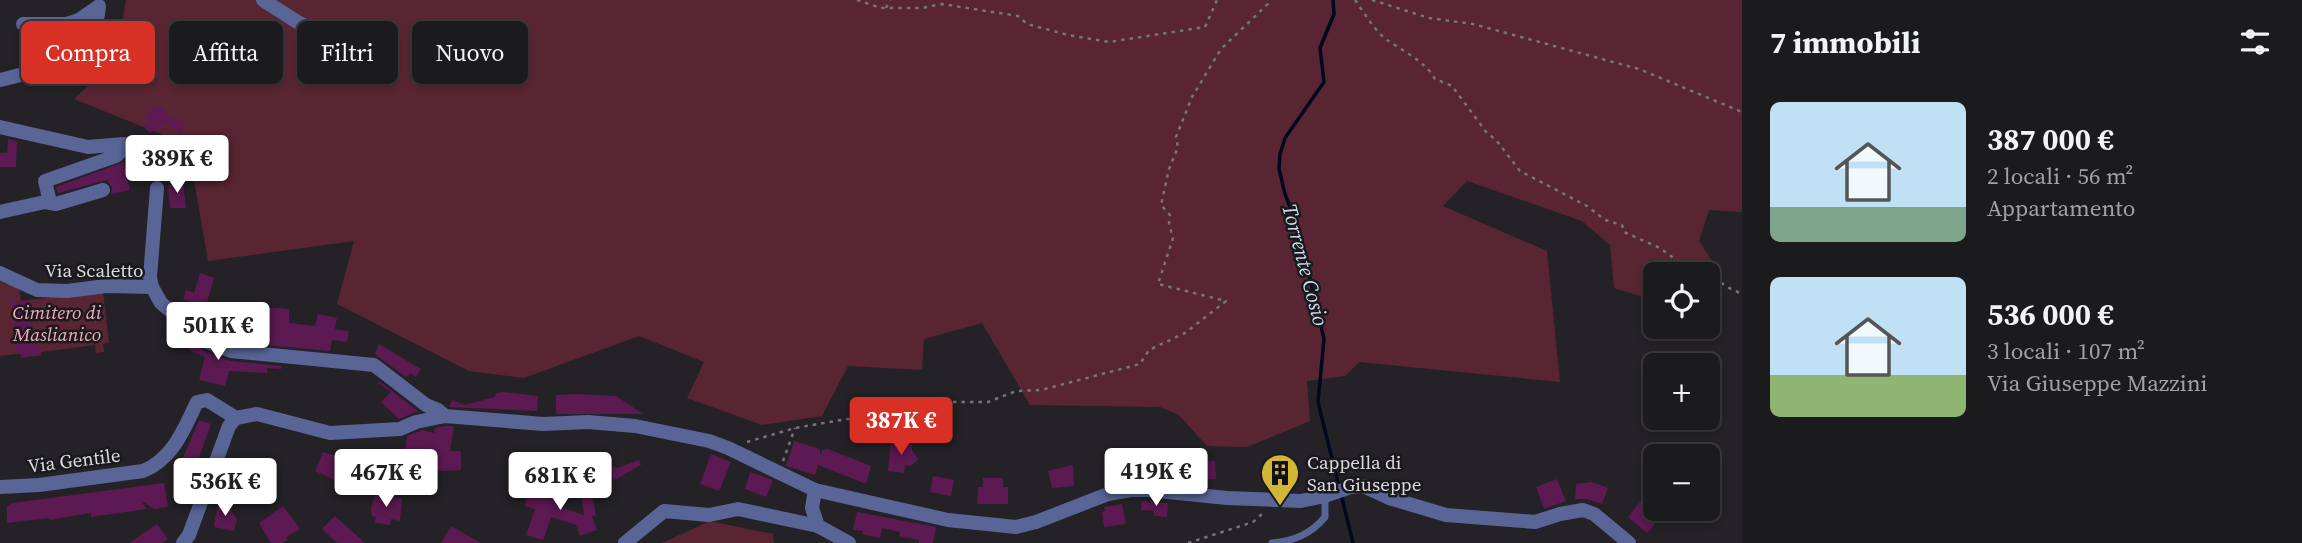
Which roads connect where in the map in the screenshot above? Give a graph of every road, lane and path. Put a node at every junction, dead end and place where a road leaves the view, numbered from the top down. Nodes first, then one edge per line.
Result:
1 (263, 0) edge
2 (857, 0) edge
3 (890, 0) edge
4 (1217, 0) edge
5 (1272, 0) edge
6 (1355, 0) edge
7 (1372, 0) edge
8 (103, 3) edge
9 (887, 8) junction
10 (76, 21) edge
11 (297, 22) edge
12 (0, 80) edge
13 (1742, 111) edge
14 (0, 127) edge
15 (157, 188) dead end
16 (103, 191) dead end
17 (45, 202) junction
18 (0, 212) edge
19 (0, 272) edge
20 (152, 287) junction
21 (1742, 294) edge
22 (444, 416) junction
23 (236, 418) junction
24 (795, 428) junction
25 (752, 440) dead end
26 (779, 471) junction
27 (0, 487) edge
28 (815, 490) junction
29 (1325, 496) junction
30 (1275, 499) junction
31 (818, 526) junction
32 (183, 543) edge
33 (625, 543) edge
34 (849, 543) edge
35 (1188, 543) edge
36 (1272, 543) edge
37 (1629, 543) edge

1 - 11 street
2 - 9 path
3 - 9 path
4 - 9 path
5 - 24 path
6 - 21 path
7 - 13 path
8 - 10 street
8 - 12 street
14 - 17 street
15 - 20 street
16 - 17 street
17 - 18 street
19 - 20 street, Via Scaletto
20 - 22 street, Via Scaletto
22 - 23 street
22 - 26 street
23 - 27 street, Via Gentile
23 - 32 street
24 - 25 path
24 - 26 path
26 - 28 street
28 - 30 street
28 - 31 street
29 - 30 street
29 - 36 lane
29 - 37 street
30 - 35 path
31 - 33 street
31 - 34 street

